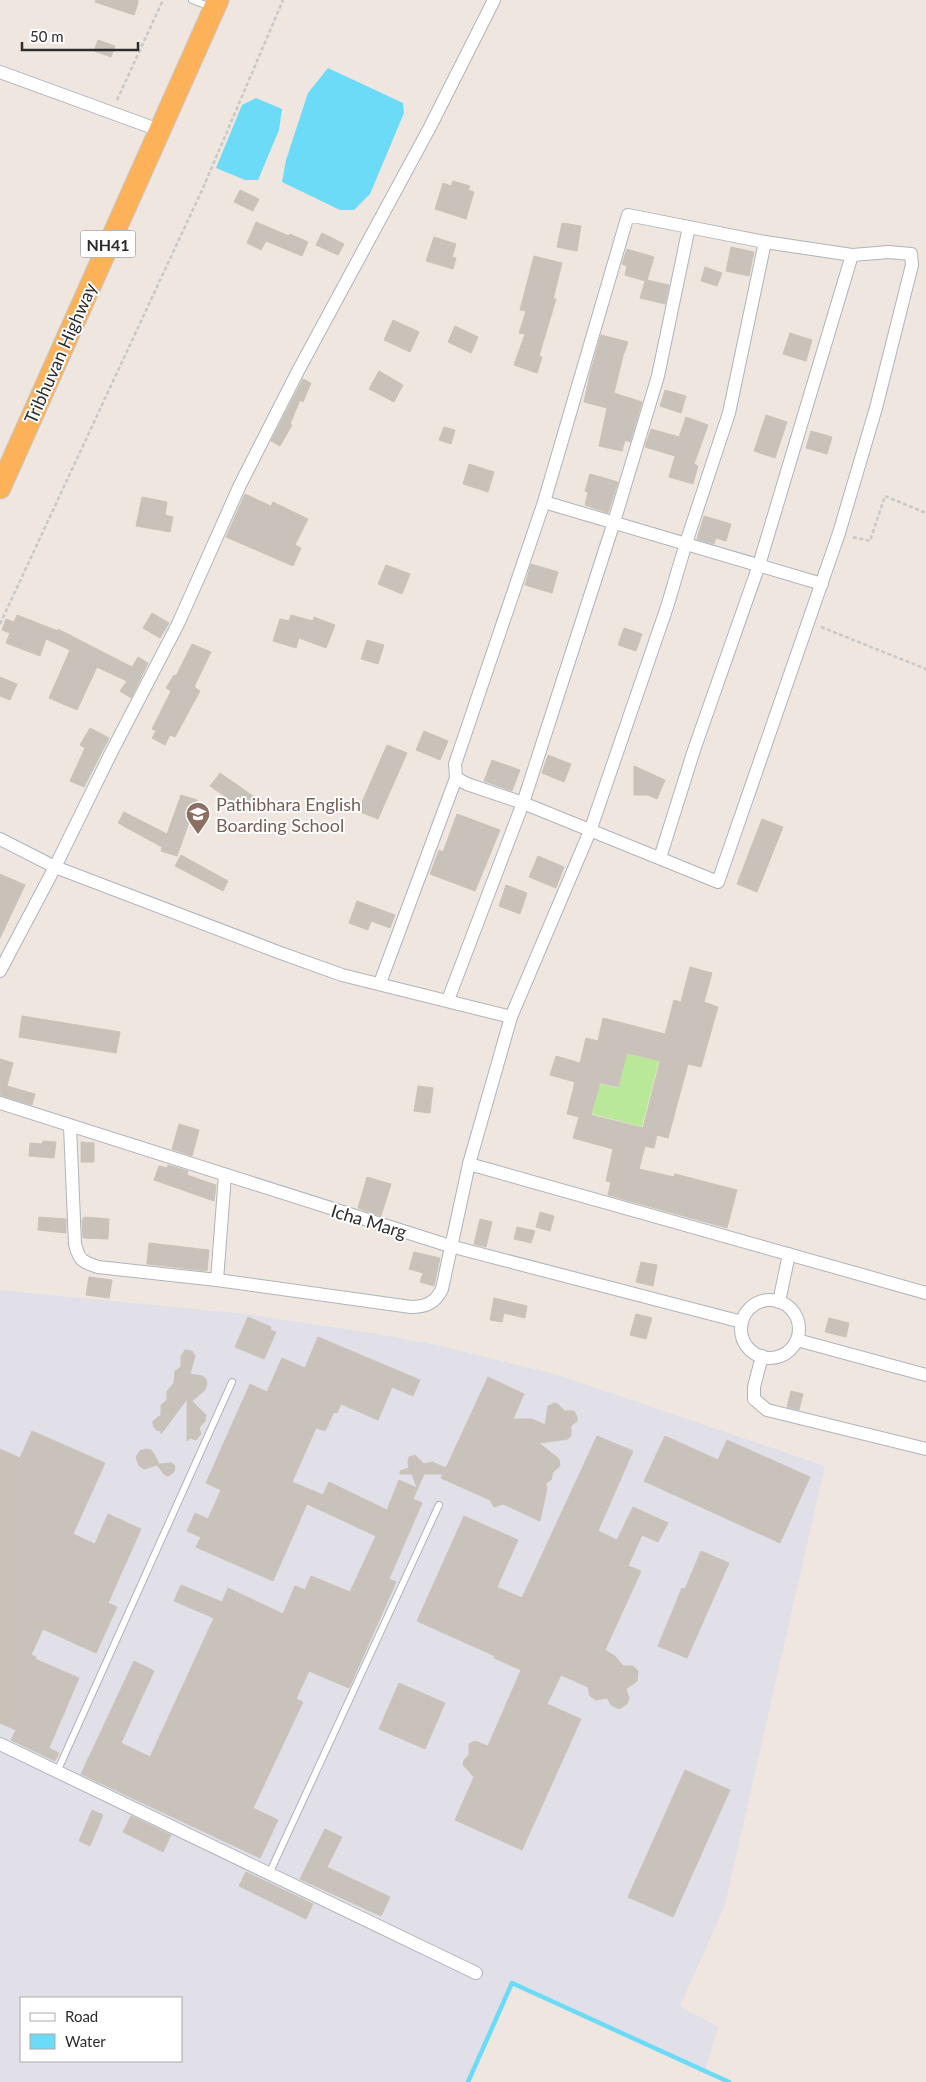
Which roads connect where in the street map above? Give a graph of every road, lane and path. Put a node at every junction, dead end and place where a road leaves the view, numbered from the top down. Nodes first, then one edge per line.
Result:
1 (163, 0) edge
2 (192, 0) edge
3 (283, 0) edge
4 (494, 0) edge
5 (216, 4) edge
6 (0, 72) edge
7 (112, 113) junction
8 (159, 130) junction
9 (689, 228) junction
10 (765, 242) junction
11 (852, 255) junction
12 (0, 488) edge
13 (544, 502) junction
14 (926, 513) edge
15 (614, 522) junction
16 (840, 533) junction
17 (686, 543) junction
18 (759, 565) junction
19 (822, 584) junction
20 (809, 622) junction
21 (0, 624) edge
22 (926, 669) edge
23 (456, 778) junction
24 (523, 803) junction
25 (590, 831) junction
26 (0, 839) edge
27 (660, 858) junction
28 (55, 867) junction
29 (1, 965) edge
30 (380, 983) junction
31 (448, 1000) junction
32 (511, 1017) junction
33 (0, 1103) edge
34 (70, 1126) junction
35 (469, 1164) junction
36 (225, 1175) junction
37 (450, 1246) junction
38 (790, 1254) junction
39 (217, 1280) junction
40 (926, 1293) edge
41 (779, 1302) junction
42 (742, 1322) junction
43 (797, 1340) junction
44 (762, 1356) junction
45 (926, 1375) edge
46 (232, 1382) dead end
47 (926, 1449) edge
48 (439, 1505) dead end
49 (0, 1744) edge
50 (57, 1772) junction
51 (269, 1874) junction
52 (476, 1973) dead end

1 - 7 path
2 - 5 lane
3 - 21 path
4 - 28 street
5 - 8 highway, Tribhuvan Highway / NH41
6 - 7 street
7 - 8 street
8 - 12 highway, Tribhuvan Highway / NH41
9 - 10 street
9 - 13 street
9 - 15 street
10 - 11 street
10 - 17 street
11 - 16 street
11 - 18 street
13 - 15 street
13 - 23 street
14 - 16 path
15 - 17 street
15 - 24 street
16 - 19 street
17 - 18 street
17 - 25 street
18 - 19 street
18 - 27 street
19 - 20 street
20 - 22 path
20 - 27 street
23 - 24 street
23 - 30 street
24 - 25 street
24 - 31 street
25 - 27 street
25 - 32 street
26 - 28 street
28 - 29 street
28 - 30 street
30 - 31 street
31 - 32 street
32 - 35 street
33 - 34 street, Icha Marg
34 - 36 street, Icha Marg
34 - 39 street
35 - 37 street
35 - 38 street
36 - 37 street, Icha Marg
36 - 39 street
37 - 39 street
37 - 42 street, Icha Marg
38 - 40 street
38 - 41 street
41 - 42 street
41 - 43 street
42 - 44 street
43 - 44 street
43 - 45 street
44 - 47 street
46 - 50 lane
48 - 51 lane
49 - 50 street
50 - 51 street
51 - 52 street

